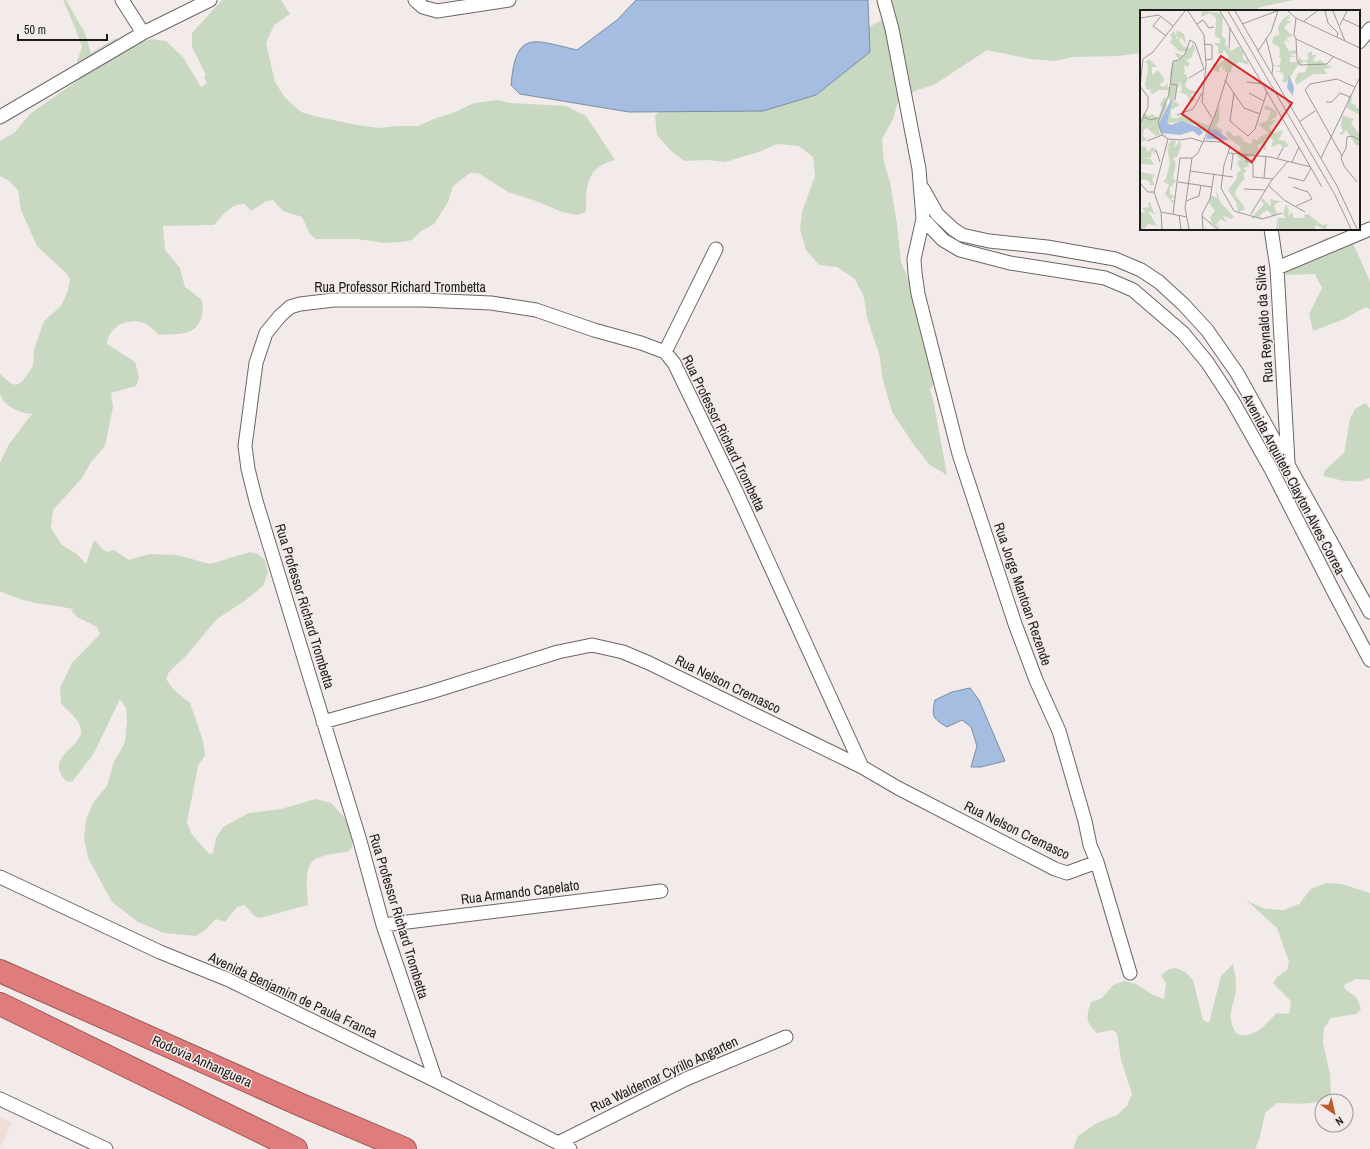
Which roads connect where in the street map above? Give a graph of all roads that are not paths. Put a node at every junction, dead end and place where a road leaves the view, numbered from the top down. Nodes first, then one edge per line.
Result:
1 (122, 0) edge
2 (210, 0) edge
3 (415, 0) edge
4 (508, 0) edge
5 (884, 0) edge
6 (1370, 29) edge
7 (143, 33) junction
8 (1360, 41) edge
9 (0, 117) edge
10 (920, 183) junction
11 (923, 219) junction
12 (1370, 229) edge
13 (1271, 230) edge
14 (716, 249) dead end
15 (1278, 268) junction
16 (665, 352) junction
17 (1288, 466) junction
18 (1370, 612) edge
19 (1370, 660) edge
20 (323, 722) junction
21 (862, 767) junction
22 (1097, 862) junction
23 (0, 877) edge
24 (661, 891) dead end
25 (383, 925) junction
26 (0, 971) edge
27 (1130, 973) dead end
28 (0, 1004) edge
29 (786, 1037) dead end
30 (436, 1081) junction
31 (0, 1099) edge
32 (564, 1146) edge
33 (106, 1149) edge
34 (296, 1149) edge
35 (405, 1149) edge

1 - 7 street
2 - 7 street
3 - 4 street
5 - 10 street, Rua Jorge Mantoan Rezende
6 - 8 street
7 - 9 street
10 - 11 street, Rua Jorge Mantoan Rezende
10 - 17 street, Avenida Arquiteto Clayton Alves Correa
11 - 19 street, Avenida Arquiteto Clayton Alves Correa
11 - 22 street, Rua Jorge Mantoan Rezende
12 - 15 street
13 - 15 street, Rua Reynaldo da Silva
14 - 16 street
15 - 17 street, Rua Reynaldo da Silva
16 - 20 street, Rua Professor Richard Trombetta
16 - 21 street, Rua Professor Richard Trombetta
17 - 18 street, Avenida Arquiteto Clayton Alves Correa
20 - 21 street, Rua Nelson Cremasco
20 - 25 street, Rua Professor Richard Trombetta
21 - 22 street, Rua Nelson Cremasco
22 - 27 street, Rua Jorge Mantoan Rezende
23 - 30 street, Avenida Benjamim de Paula Franca
24 - 25 street, Rua Armando Capelato
25 - 30 street, Rua Professor Richard Trombetta
26 - 35 highway, Rodovia Anhanguera
28 - 34 highway
29 - 32 street, Rua Waldemar Cyrillo Angarten
30 - 32 street, Avenida Benjamim de Paula Franca
31 - 33 street

